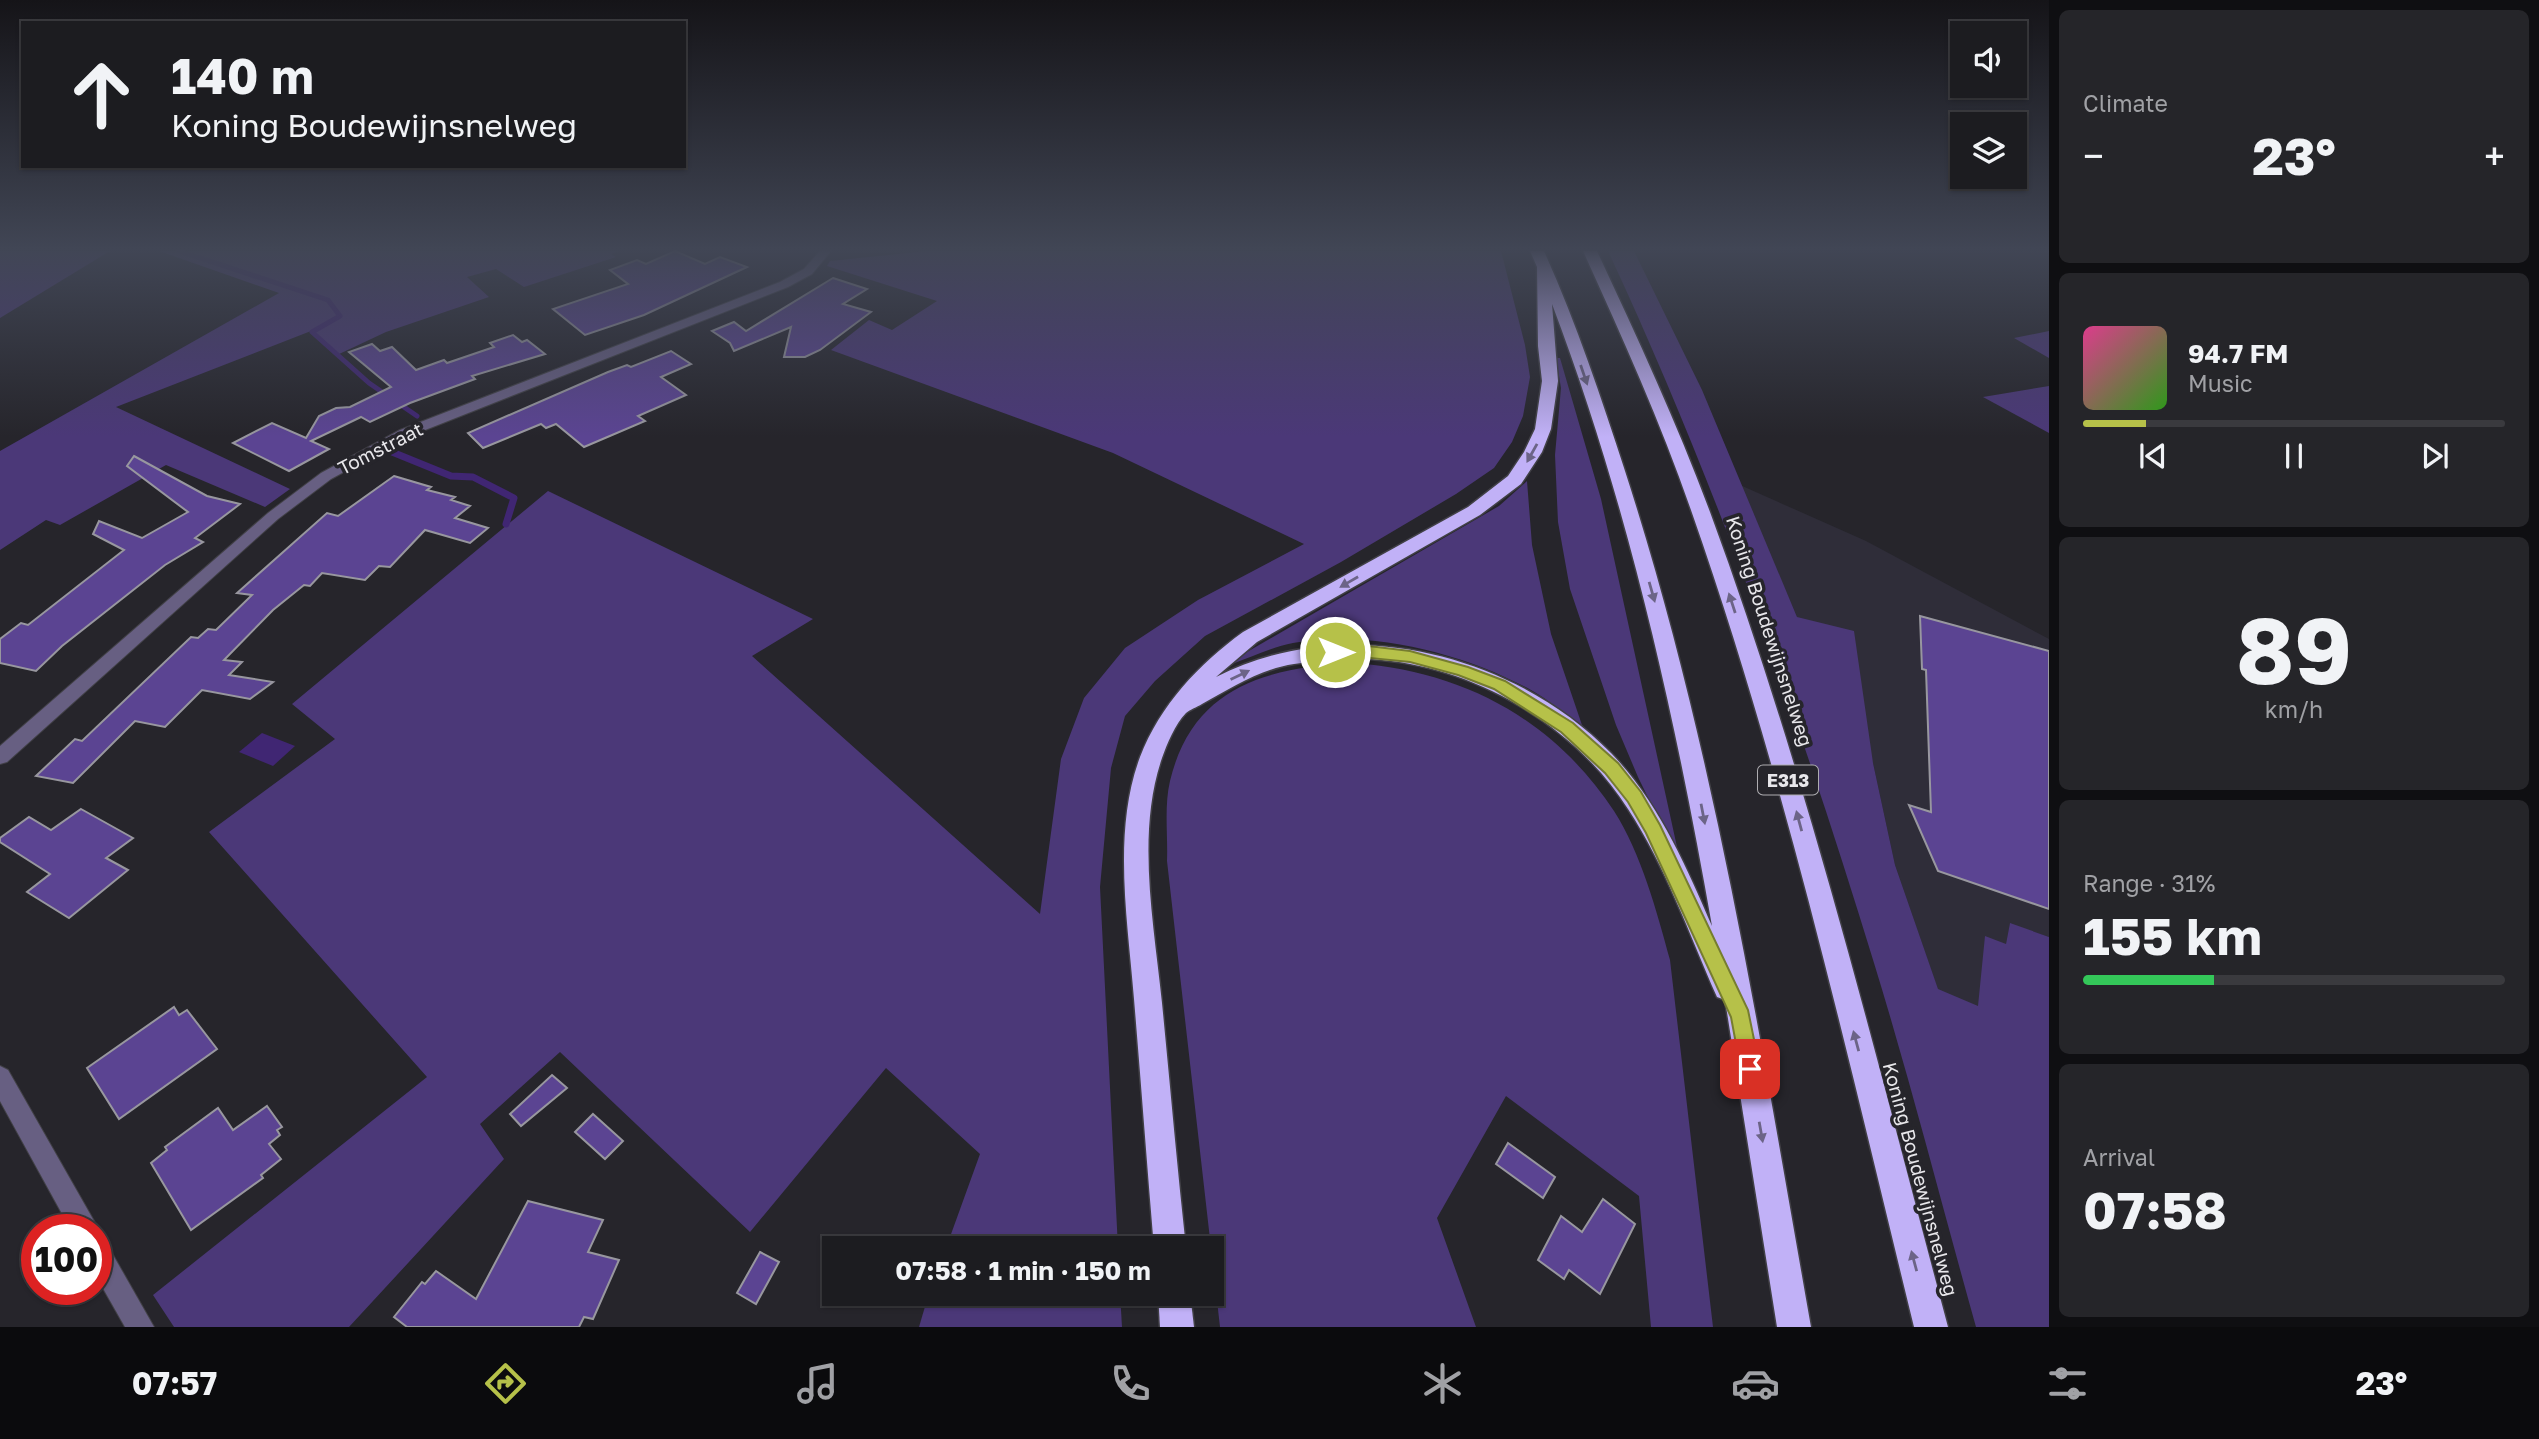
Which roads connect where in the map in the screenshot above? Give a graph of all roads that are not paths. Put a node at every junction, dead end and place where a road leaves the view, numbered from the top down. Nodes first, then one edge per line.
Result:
1 (714, 313) edge
2 (1544, 313) edge
3 (1563, 313) edge
4 (1620, 313) edge
5 (1180, 707) junction
6 (0, 757) edge
7 (1741, 1017) junction
8 (0, 1078) edge
9 (76, 1214) edge
10 (1169, 1236) edge
11 (112, 1279) edge
12 (1175, 1306) edge
13 (139, 1327) edge
14 (1177, 1327) edge
15 (1794, 1327) edge
16 (1931, 1327) edge

1 - 6 street, Tomstraat
2 -> 5 highway
3 -> 7 highway
16 -> 4 highway, Koning Boudewijnsnelweg / E313
5 -> 7 highway
5 - 10 highway
7 -> 15 highway
8 - 9 street
11 - 13 street
12 - 14 highway

